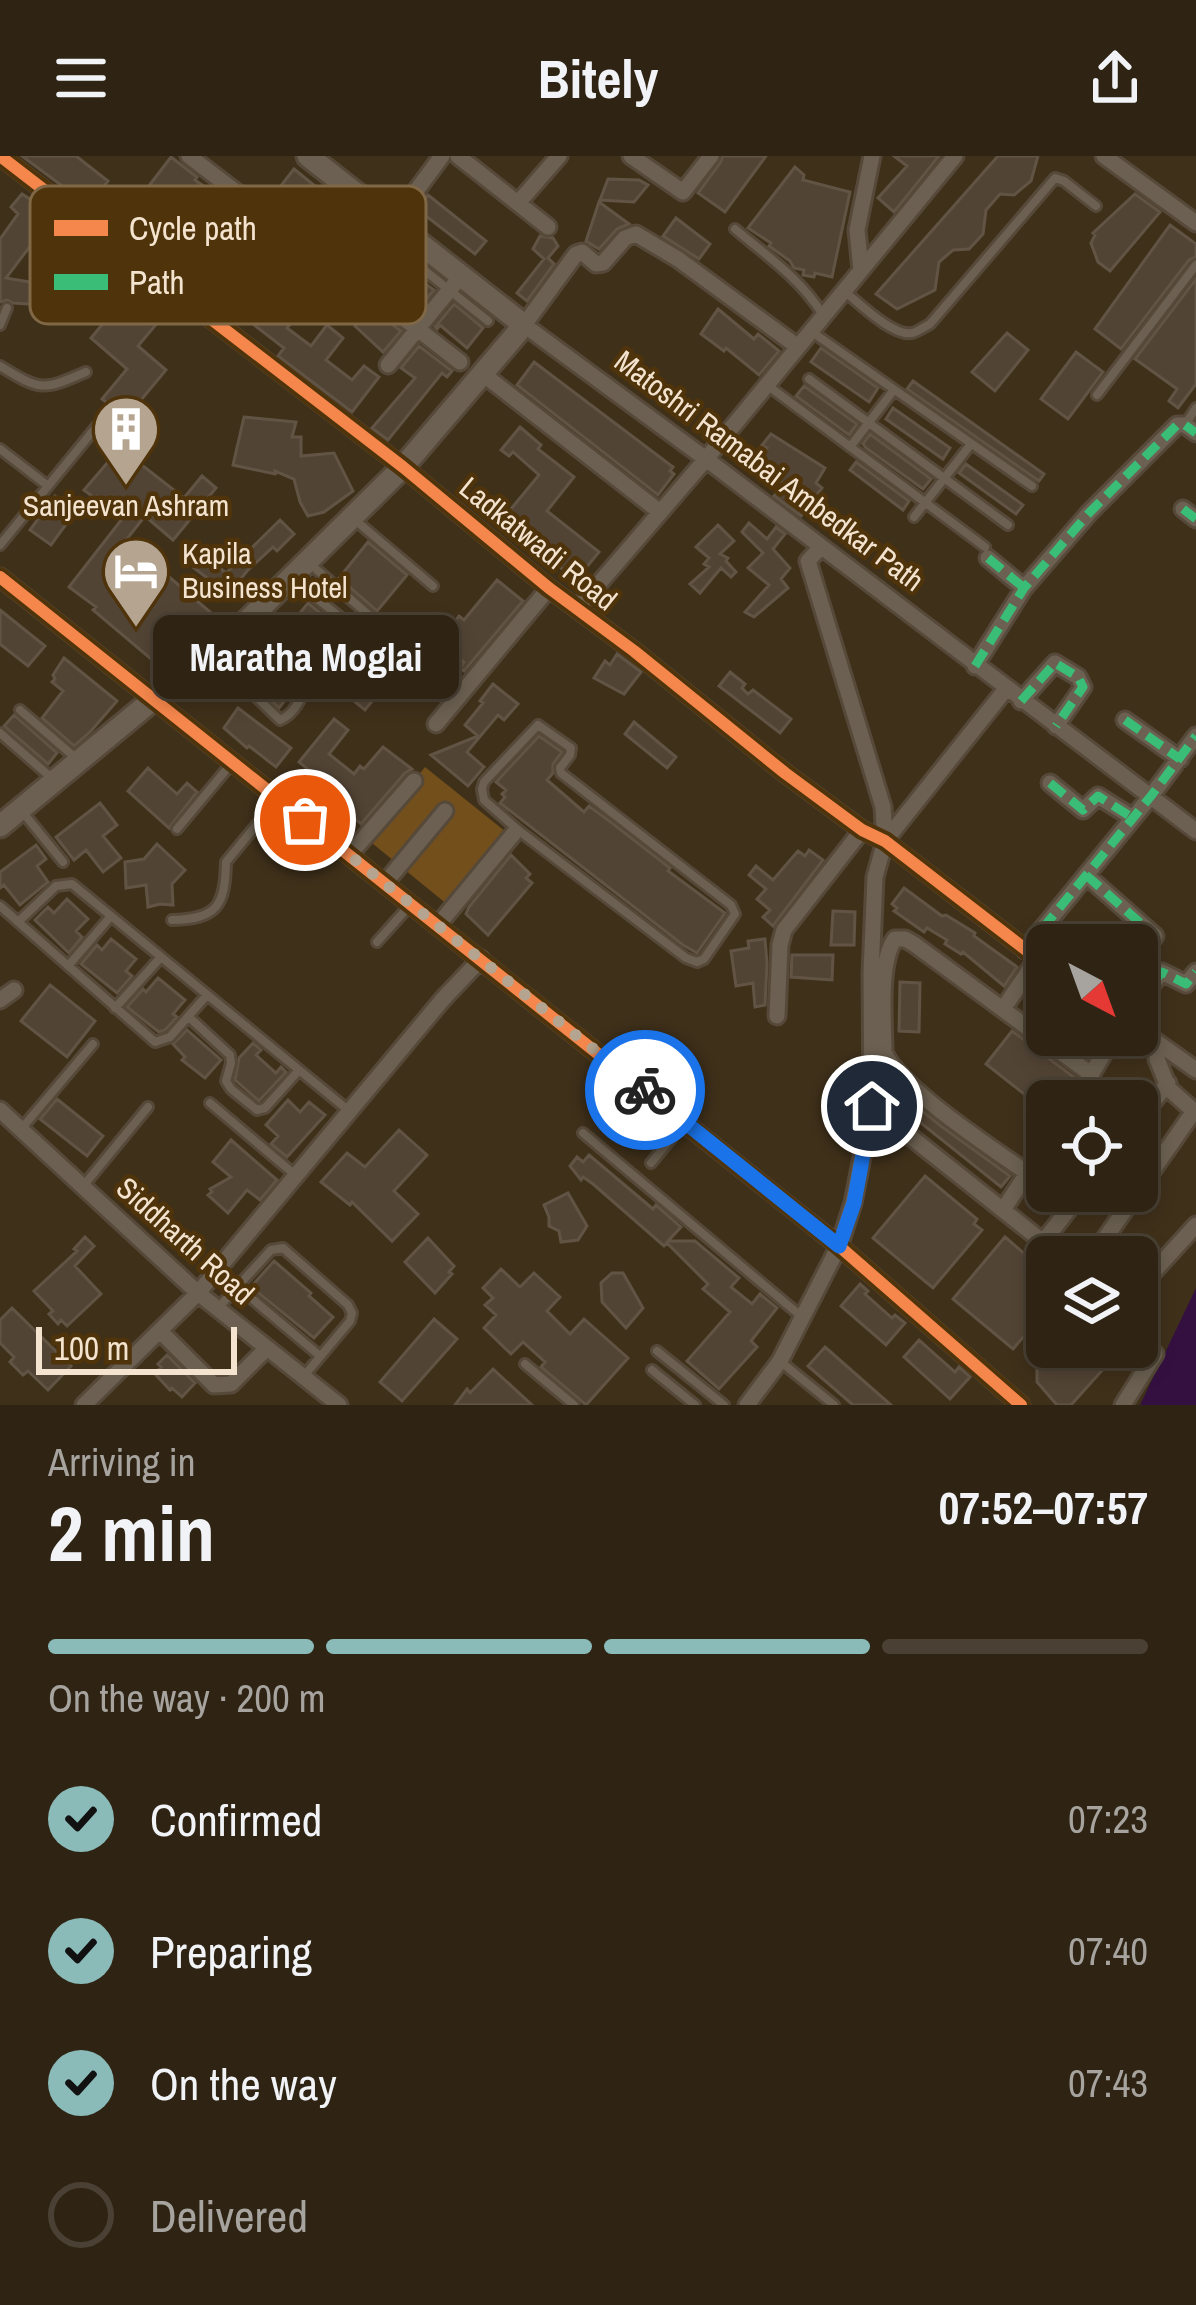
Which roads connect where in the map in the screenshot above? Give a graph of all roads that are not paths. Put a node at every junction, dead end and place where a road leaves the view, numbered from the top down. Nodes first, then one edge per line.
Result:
1 (0, 156) edge
2 (189, 156) edge
3 (308, 156) edge
4 (442, 156) edge
5 (458, 156) edge
6 (559, 156) edge
7 (631, 156) edge
8 (711, 156) edge
9 (872, 156) edge
10 (955, 156) edge
11 (1104, 156) edge
12 (39, 186) edge
13 (228, 186) edge
14 (347, 186) edge
15 (419, 186) edge
16 (518, 203) junction
17 (1096, 206) dead end
18 (1196, 223) edge
19 (548, 227) dead end
20 (735, 229) dead end
21 (426, 260) edge
22 (1196, 265) edge
23 (861, 271) junction
24 (456, 283) junction
25 (844, 291) junction
26 (7, 308) dead end
27 (823, 316) junction
28 (426, 319) edge
29 (488, 321) dead end
30 (218, 324) edge
31 (412, 324) edge
32 (422, 324) edge
33 (0, 325) edge
34 (524, 326) junction
35 (418, 329) junction
36 (811, 332) junction
37 (798, 347) junction
38 (460, 362) dead end
39 (388, 365) dead end
40 (0, 366) edge
41 (86, 372) dead end
42 (483, 374) junction
43 (809, 379) dead end
44 (766, 385) junction
45 (893, 391) junction
46 (1097, 395) dead end
47 (1196, 408) edge
48 (868, 424) junction
49 (97, 427) dead end
50 (1190, 429) edge
51 (971, 444) junction
52 (850, 447) junction
53 (0, 449) edge
54 (706, 459) junction
55 (404, 467) junction
56 (944, 477) junction
57 (47, 486) junction
58 (1032, 486) dead end
59 (926, 502) junction
60 (660, 512) junction
61 (914, 517) dead end
62 (353, 519) junction
63 (1008, 525) dead end
64 (0, 545) edge
65 (821, 548) junction
66 (987, 552) joint
67 (303, 567) junction
68 (0, 577) edge
69 (433, 586) dead end
70 (549, 588) junction
71 (1024, 588) junction
72 (578, 608) junction
73 (387, 632) dead end
74 (249, 634) junction
75 (210, 652) junction
76 (401, 666) dead end
77 (975, 666) junction
78 (230, 670) junction
79 (1006, 689) junction
80 (153, 700) junction
81 (1021, 700) junction
82 (20, 710) dead end
83 (1125, 720) dead end
84 (436, 724) dead end
85 (1055, 726) junction
86 (0, 733) edge
87 (1196, 736) edge
88 (1180, 760) junction
89 (79, 761) junction
90 (232, 762) junction
91 (55, 781) junction
92 (414, 781) dead end
93 (1049, 783) dead end
94 (1151, 796) junction
95 (278, 799) junction
96 (20, 809) junction
97 (445, 811) dead end
98 (1133, 818) junction
99 (0, 826) edge
100 (177, 829) dead end
101 (862, 830) junction
102 (516, 831) junction
103 (1196, 832) edge
104 (885, 842) junction
105 (349, 855) junction
106 (63, 862) dead end
107 (1086, 875) junction
108 (385, 883) junction
109 (411, 904) junction
110 (0, 906) edge
111 (111, 916) junction
112 (172, 920) dead end
113 (18, 922) junction
114 (1057, 924) edge
115 (1141, 924) edge
116 (438, 926) junction
117 (377, 942) dead end
118 (1026, 951) edge
119 (160, 957) junction
120 (481, 959) junction
121 (68, 966) junction
122 (1196, 972) edge
123 (1026, 974) edge
124 (1158, 977) edge
125 (208, 995) junction
126 (115, 1008) junction
127 (1003, 1010) junction
128 (777, 1016) dead end
129 (190, 1018) junction
130 (93, 1044) dead end
131 (1158, 1044) edge
132 (1103, 1056) edge
133 (1157, 1056) edge
134 (880, 1065) junction
135 (299, 1070) junction
136 (1196, 1070) edge
137 (1092, 1075) junction
138 (1089, 1080) edge
139 (1168, 1083) junction
140 (1158, 1096) edge
141 (210, 1103) dead end
142 (872, 1106) junction
143 (148, 1107) dead end
144 (348, 1110) junction
145 (0, 1111) edge
146 (685, 1122) junction
147 (21, 1129) junction
148 (583, 1133) dead end
149 (651, 1163) dead end
150 (1026, 1172) edge
151 (296, 1175) junction
152 (1026, 1175) edge
153 (84, 1185) junction
154 (1003, 1210) junction
155 (1067, 1212) edge
156 (1196, 1225) edge
157 (1036, 1236) edge
158 (1048, 1236) edge
159 (1106, 1236) edge
160 (839, 1246) junction
161 (1158, 1267) edge
162 (238, 1287) junction
163 (198, 1293) junction
164 (218, 1309) junction
165 (802, 1317) junction
166 (160, 1330) junction
167 (266, 1349) junction
168 (657, 1351) dead end
169 (320, 1357) junction
170 (780, 1361) junction
171 (525, 1364) dead end
172 (1146, 1368) edge
173 (652, 1370) dead end
174 (303, 1377) junction
175 (84, 1405) edge
176 (339, 1405) edge
177 (574, 1405) edge
178 (695, 1405) edge
179 (724, 1405) edge
180 (747, 1405) edge
181 (834, 1405) edge
182 (1021, 1405) edge
183 (1124, 1405) edge

1 - 12 street, Ladkatwadi Road
2 - 13 street
3 - 14 street, Matoshri Ramabai Ambedkar Path
4 - 15 street
5 - 16 street
6 - 16 street
7 - 8 street
9 - 23 street
10 - 23 street
11 - 18 street
16 - 19 street
17 - 25 lane
20 - 27 lane
21 - 24 street, Matoshri Ramabai Ambedkar Path
22 - 46 lane
23 - 25 street
24 - 28 street
24 - 29 lane
24 - 34 street, Matoshri Ramabai Ambedkar Path
25 - 27 street
26 - 33 lane
27 - 36 street
30 - 55 street, Ladkatwadi Road
31 - 35 street
32 - 35 street
34 - 37 street
34 - 42 street
34 - 54 street, Matoshri Ramabai Ambedkar Path
35 - 38 street
35 - 39 street
36 - 37 street
36 - 45 lane
37 - 44 street
40 - 41 lane
42 - 55 street
42 - 60 street
43 - 48 lane
44 - 52 lane
44 - 54 street
45 - 48 lane
45 - 51 lane
47 - 50 lane
48 - 52 lane
48 - 56 lane
49 - 57 lane
50 - 71 street
51 - 56 lane
51 - 58 lane
52 - 59 lane
53 - 57 lane
54 - 60 street
54 - 65 street, Matoshri Ramabai Ambedkar Path
55 - 62 street
55 - 70 street, Ladkatwadi Road
56 - 59 lane
56 - 63 lane
57 - 64 lane
59 - 61 lane
59 - 66 lane
60 - 72 street
62 - 67 street
62 - 69 lane
65 - 77 street, Matoshri Ramabai Ambedkar Path
65 - 104 street
66 - 71 street
67 - 73 lane
67 - 74 street
67 - 76 lane
68 - 80 street
70 - 72 street, Ladkatwadi Road
70 - 84 street
71 - 77 street
72 - 101 street, Ladkatwadi Road
74 - 75 street
74 - 78 lane
74 - 78 lane
75 - 78 lane
75 - 80 street
77 - 79 street, Matoshri Ramabai Ambedkar Path
79 - 81 street, Matoshri Ramabai Ambedkar Path
79 - 104 street
80 - 89 street
80 - 90 street
81 - 85 street, Matoshri Ramabai Ambedkar Path
81 - 85 street
82 - 89 lane
83 - 88 street
85 - 94 street, Matoshri Ramabai Ambedkar Path
86 - 91 lane
87 - 88 street
88 - 94 street
89 - 91 street
90 - 95 street
90 - 100 lane
91 - 96 street
92 - 105 street
93 - 98 street
94 - 98 street
94 - 103 street, Matoshri Ramabai Ambedkar Path
95 - 105 street
95 - 112 lane
96 - 99 street
96 - 106 lane
97 - 108 street
98 - 107 street
101 - 104 street, Ladkatwadi Road
101 - 128 street
102 - 102 lane
102 - 116 street
104 - 118 street, Ladkatwadi Road
104 - 134 street
105 - 108 street
107 - 114 street
107 - 115 street
108 - 109 street
109 - 116 street
109 - 117 lane
110 - 113 lane
111 - 113 lane
111 - 119 lane
111 - 121 lane
113 - 121 lane
116 - 120 street
119 - 125 lane
119 - 126 lane
120 - 144 street
120 - 146 street
121 - 126 lane
122 - 124 street
123 - 127 street
125 - 129 lane
125 - 135 lane
126 - 129 lane
127 - 134 street
127 - 137 street
129 - 135 lane
130 - 147 lane
131 - 136 street
132 - 137 street
133 - 139 street
134 - 142 street
134 - 150 street
135 - 144 lane
137 - 138 street
139 - 140 street
139 - 159 street
141 - 151 lane
142 - 154 street
142 - 160 street
143 - 153 lane
144 - 151 street
145 - 147 street, Siddharth Road
146 - 149 lane
146 - 160 street
147 - 153 street, Siddharth Road
148 - 165 lane
151 - 163 street
152 - 154 street
153 - 163 street, Siddharth Road
154 - 157 street
155 - 158 street
156 - 161 street
160 - 165 street
160 - 182 street
162 - 164 lane
162 - 169 lane
162 - 169 lane
163 - 164 street, Siddharth Road
163 - 166 street
164 - 167 street, Siddharth Road
165 - 170 street
166 - 167 street
166 - 175 street
167 - 174 street, Siddharth Road
168 - 179 lane
169 - 174 lane
170 - 180 street
170 - 181 lane
171 - 177 lane
172 - 183 street
173 - 178 lane
174 - 176 street, Siddharth Road

